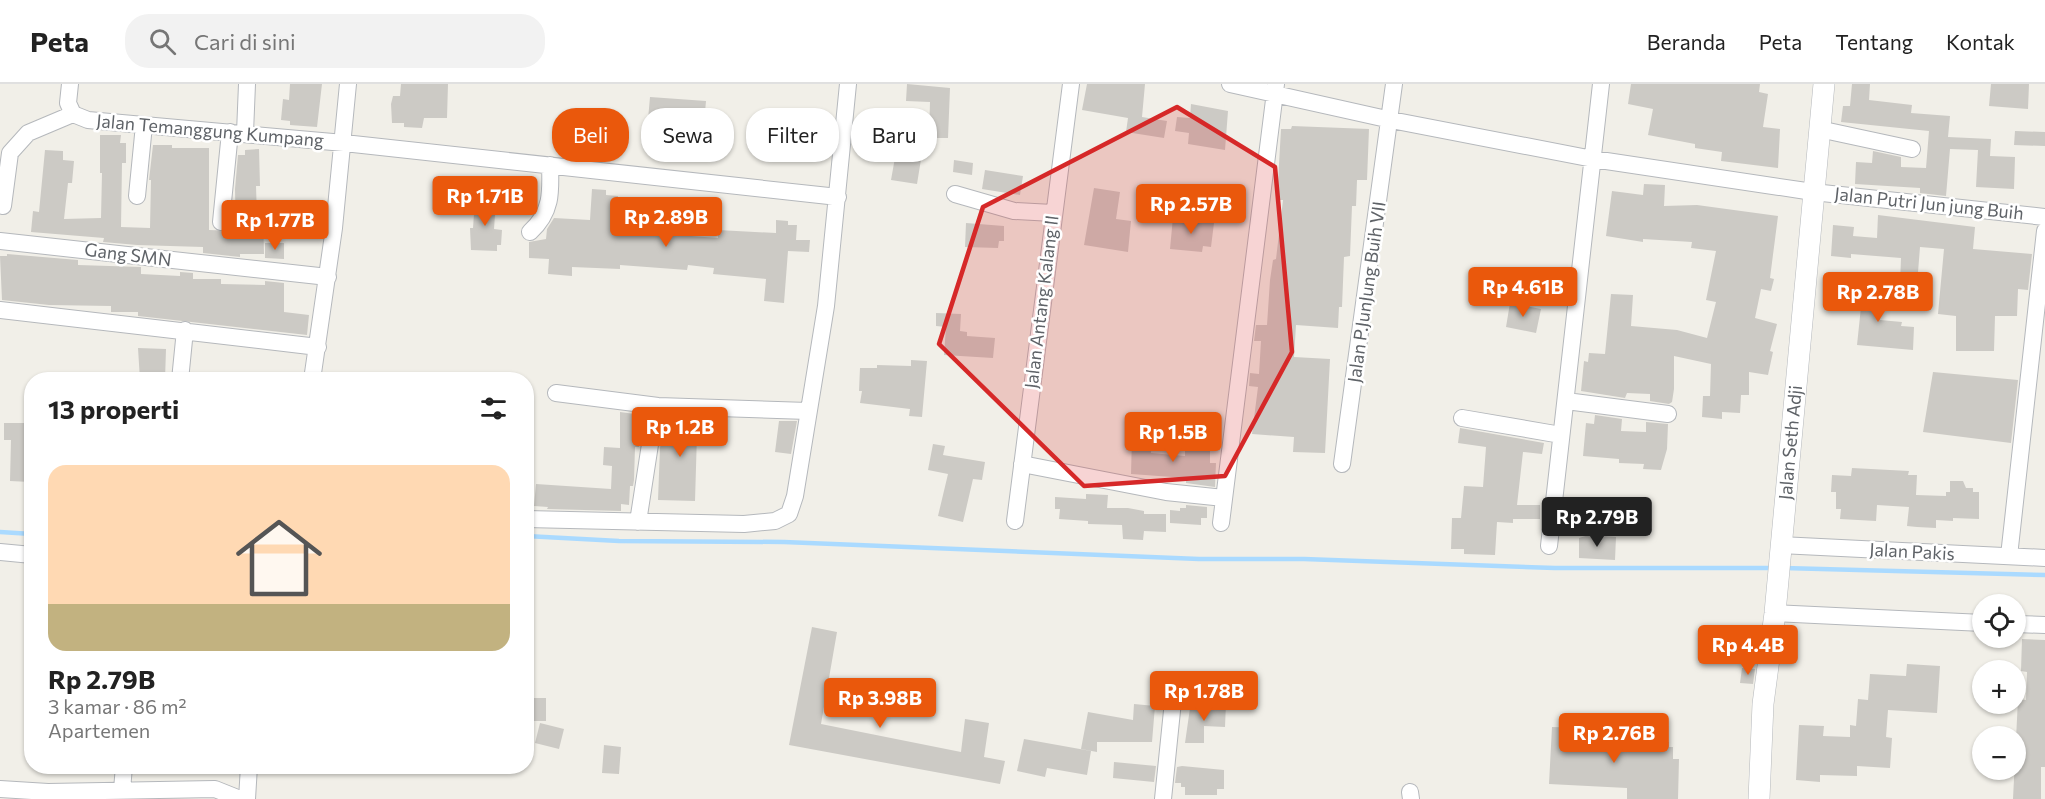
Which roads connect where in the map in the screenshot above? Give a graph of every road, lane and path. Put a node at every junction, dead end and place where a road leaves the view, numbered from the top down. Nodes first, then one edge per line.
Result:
1 (70, 84) edge
2 (247, 84) edge
3 (348, 84) edge
4 (848, 84) edge
5 (1071, 84) edge
6 (1230, 84) edge
7 (1394, 84) edge
8 (1601, 84) edge
9 (1824, 84) edge
10 (1276, 88) edge
11 (73, 114) junction
12 (1391, 120) junction
13 (144, 125) junction
14 (1820, 129) junction
15 (237, 132) junction
16 (344, 143) junction
17 (1911, 149) dead end
18 (1593, 159) junction
19 (550, 165) junction
20 (1813, 192) junction
21 (955, 194) dead end
22 (137, 196) dead end
23 (838, 197) junction
24 (3, 206) dead end
25 (1053, 213) junction
26 (2045, 217) edge
27 (221, 222) dead end
28 (2045, 231) edge
29 (530, 232) dead end
30 (0, 241) edge
31 (328, 277) junction
32 (0, 309) edge
33 (185, 330) junction
34 (318, 347) junction
35 (181, 372) edge
36 (313, 372) edge
37 (556, 393) dead end
38 (1566, 401) junction
39 (658, 406) junction
40 (808, 411) junction
41 (1668, 414) dead end
42 (1462, 418) dead end
43 (1561, 435) junction
44 (1022, 464) junction
45 (1342, 464) dead end
46 (1224, 498) junction
47 (534, 519) edge
48 (1014, 521) dead end
49 (638, 522) junction
50 (1221, 523) dead end
51 (1549, 546) dead end
52 (1780, 548) junction
53 (0, 552) edge
54 (24, 554) edge
55 (2009, 556) junction
56 (2045, 558) edge
57 (1775, 613) junction
58 (1972, 622) edge
59 (2026, 624) edge
60 (2045, 625) edge
61 (1173, 701) dead end
62 (123, 774) edge
63 (249, 774) edge
64 (0, 789) edge
65 (122, 790) junction
66 (48, 795) edge
67 (240, 799) edge
68 (247, 799) edge
69 (1163, 799) edge
70 (1759, 799) edge

1 - 11 street, Jalan Temanggung Kumpang
2 - 15 street
3 - 16 street
4 - 23 street
5 - 25 street, Jalan Antang Kalang II
6 - 10 street, Jalan Putri Jun jung Buih
7 - 12 street, Jalan P.JunJung Buih VII
8 - 18 street
9 - 14 street, Jalan Seth Adji
10 - 12 street, Jalan Putri Jun jung Buih
10 - 46 street
11 - 13 street, Jalan Temanggung Kumpang
11 - 24 street
12 - 18 street, Jalan Putri Jun jung Buih
12 - 45 street, Jalan P.JunJung Buih VII
13 - 15 street, Jalan Temanggung Kumpang
13 - 22 street
14 - 17 street
14 - 20 street, Jalan Seth Adji
15 - 16 street, Jalan Temanggung Kumpang
15 - 27 street
16 - 19 street, Jalan Temanggung Kumpang
16 - 31 street
18 - 20 street, Jalan Putri Jun jung Buih
18 - 38 street
19 - 23 street, Jalan Temanggung Kumpang
19 - 29 street
20 - 26 street, Jalan Putri Jun jung Buih
20 - 52 street, Jalan Seth Adji
21 - 25 street
23 - 40 street
25 - 44 street, Jalan Antang Kalang II
28 - 55 street
30 - 31 street, Gang SMN
31 - 34 street
32 - 33 street
33 - 34 street
33 - 35 street
34 - 36 street
37 - 39 street
38 - 41 street
38 - 43 street
39 - 40 street
39 - 49 street
40 - 49 street
42 - 43 street
43 - 51 street
44 - 46 street
44 - 48 street, Jalan Antang Kalang II
46 - 50 street
47 - 49 street
52 - 55 street, Jalan Pakis
52 - 57 street, Jalan Seth Adji
53 - 54 street
55 - 56 street, Jalan Pakis
57 - 58 street
57 - 70 street, Jalan Seth Adji
59 - 60 street
61 - 69 street
62 - 65 street
63 - 68 street
64 - 66 street
65 - 66 street
65 - 67 street

